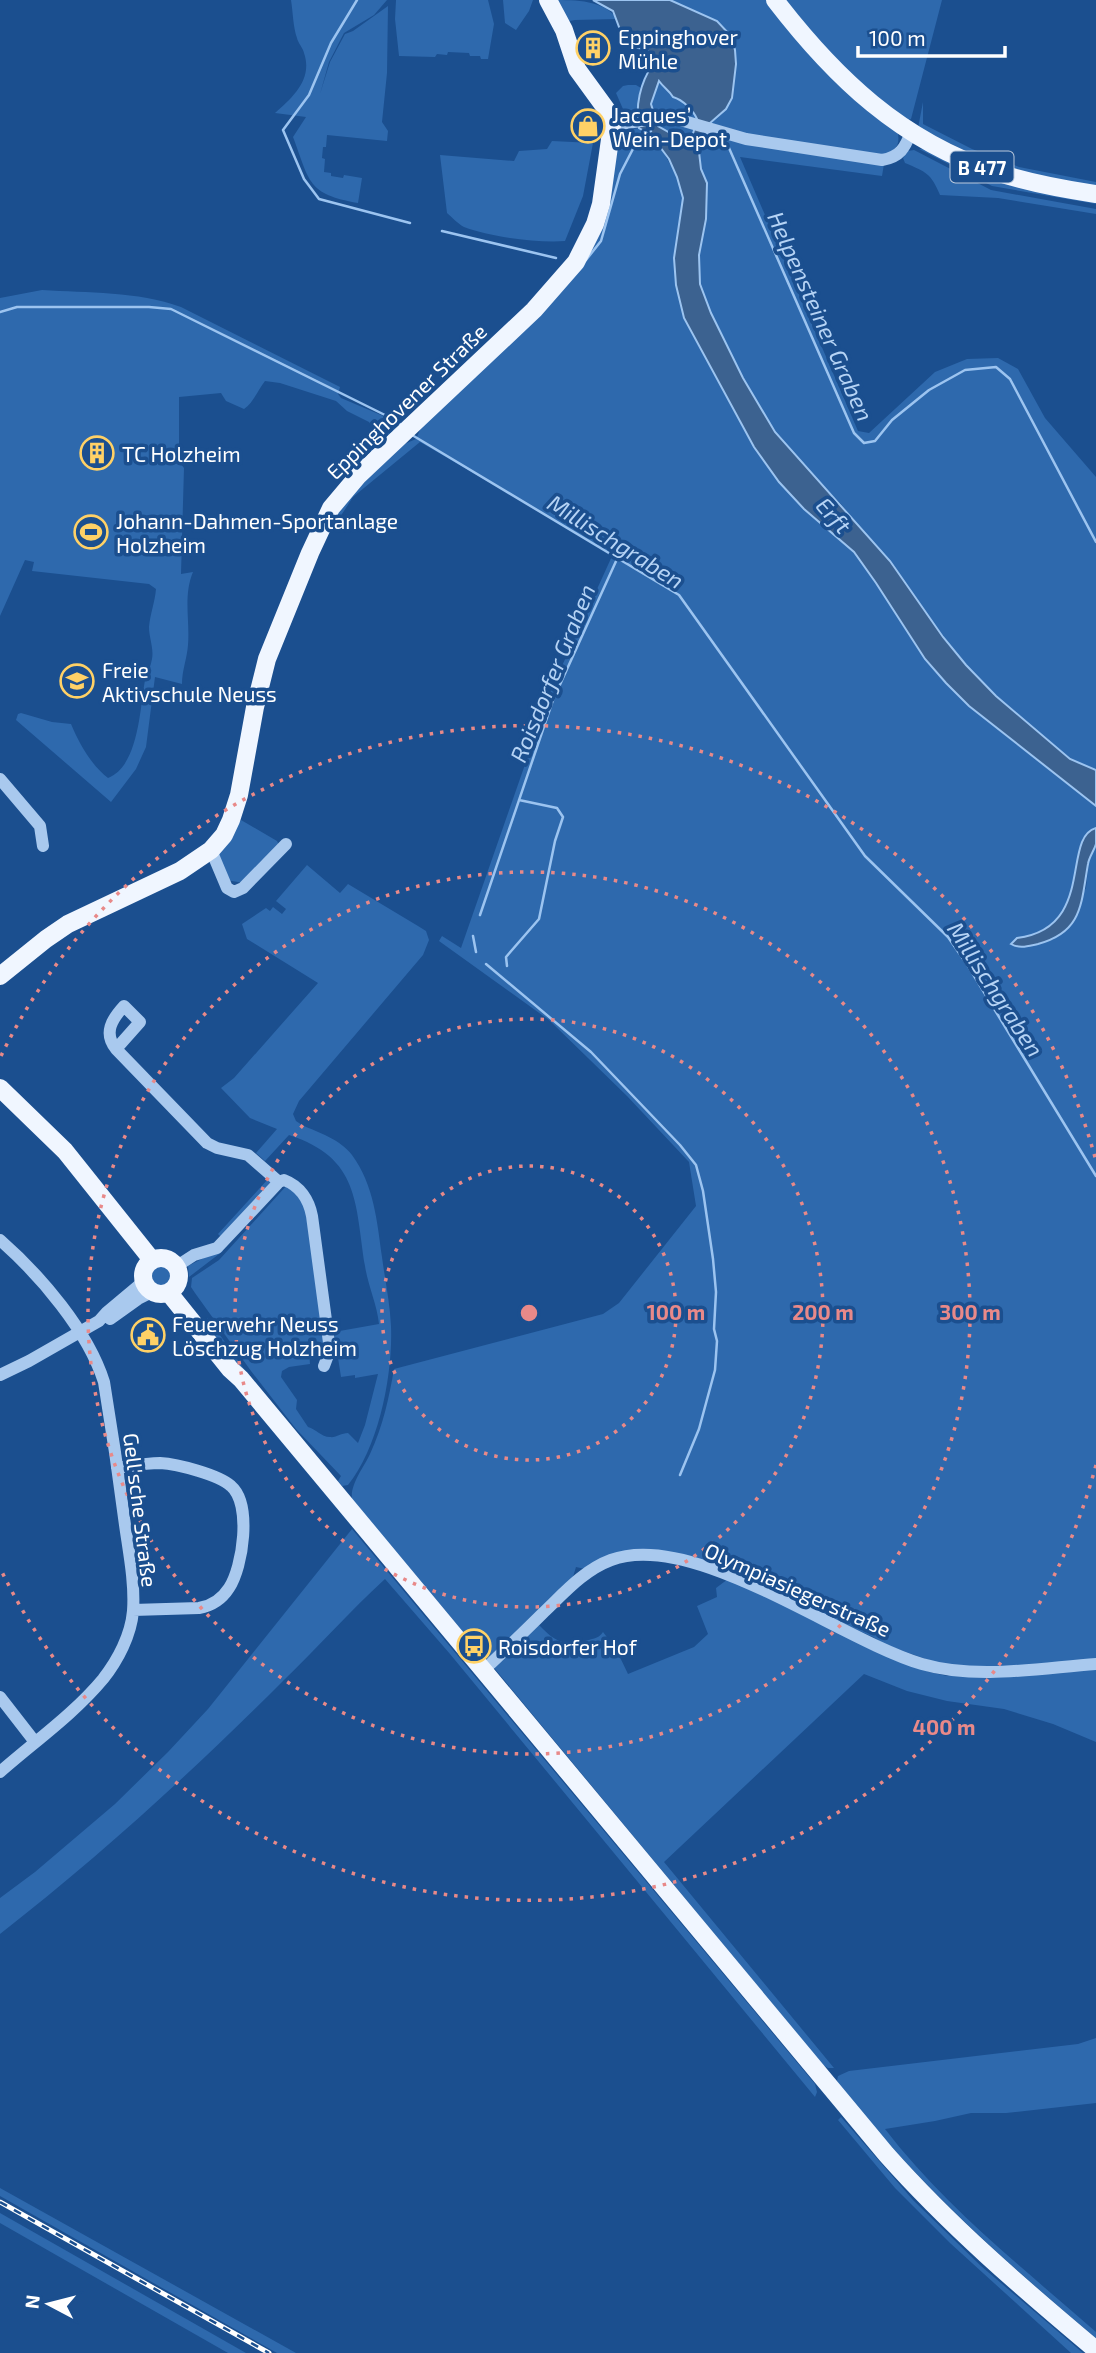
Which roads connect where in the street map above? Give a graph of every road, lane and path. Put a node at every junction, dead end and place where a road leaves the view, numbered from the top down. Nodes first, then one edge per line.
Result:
1 (548, 0) edge
2 (775, 0) edge
3 (612, 125) junction
4 (911, 132) junction
5 (1096, 194) edge
6 (0, 779) edge
7 (286, 844) dead end
8 (43, 846) dead end
9 (211, 850) junction
10 (0, 976) edge
11 (116, 1049) dead end
12 (0, 1088) edge
13 (279, 1182) junction
14 (0, 1240) edge
15 (152, 1260) junction
16 (177, 1266) junction
17 (160, 1288) junction
18 (81, 1332) junction
19 (324, 1366) dead end
20 (0, 1376) edge
21 (117, 1468) junction
22 (133, 1610) junction
23 (1096, 1664) edge
24 (483, 1671) junction
25 (0, 1697) edge
26 (35, 1742) junction
27 (0, 1772) edge
28 (1096, 2350) edge

1 - 3 main road
2 - 4 main road, B 477
3 - 4 street
3 - 9 main road, Eppinghovener Straße
4 - 5 main road, B 477
6 - 8 street
7 - 9 street
9 - 10 main road, Eppinghovener Straße
11 - 13 street
12 - 15 main road
13 - 16 street
13 - 19 street
14 - 18 street, Gell'sche Straße
15 - 16 main road
15 - 17 main road
16 - 17 main road
17 - 18 street
17 - 24 main road
18 - 20 street
18 - 21 street, Gell'sche Straße
21 - 22 street, Gell'sche Straße
21 - 22 street
22 - 26 street, Gell'sche Straße
23 - 24 street, Olympiasiegerstraße
24 - 28 main road
25 - 26 street
26 - 27 street, Gell'sche Straße

